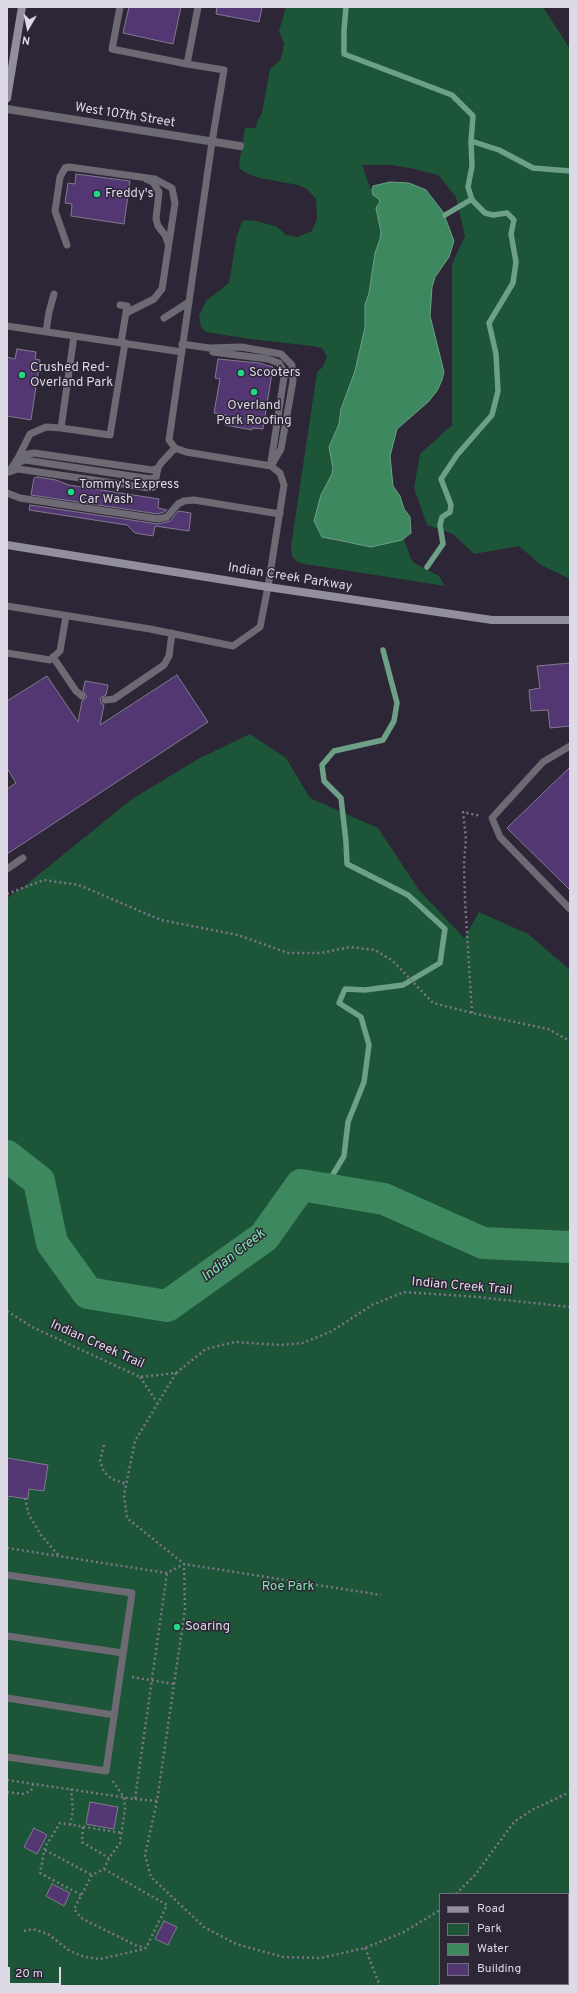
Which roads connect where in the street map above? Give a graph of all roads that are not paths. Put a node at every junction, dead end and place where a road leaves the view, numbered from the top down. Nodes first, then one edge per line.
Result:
1 (22, 7) edge
2 (120, 7) edge
3 (198, 7) edge
4 (187, 64) junction
5 (7, 98) edge
6 (7, 109) edge
7 (212, 142) junction
8 (240, 146) dead end
9 (142, 177) junction
10 (67, 245) dead end
11 (169, 245) junction
12 (54, 294) dead end
13 (189, 302) junction
14 (120, 305) dead end
15 (126, 314) junction
16 (164, 318) dead end
17 (7, 326) edge
18 (46, 332) junction
19 (74, 336) junction
20 (123, 343) junction
21 (182, 344) junction
22 (182, 352) junction
23 (61, 428) junction
24 (175, 448) junction
25 (16, 461) junction
26 (271, 466) junction
27 (158, 468) junction
28 (8, 473) edge
29 (156, 477) junction
30 (7, 493) edge
31 (280, 514) junction
32 (7, 545) edge
33 (268, 587) junction
34 (7, 606) edge
35 (66, 616) junction
36 (570, 620) edge
37 (172, 633) junction
38 (7, 653) edge
39 (53, 657) junction
40 (82, 696) dead end
41 (105, 700) dead end
42 (570, 746) edge
43 (24, 858) dead end
44 (7, 869) edge
45 (570, 909) edge
46 (7, 1574) edge
47 (7, 1636) edge
48 (123, 1653) junction
49 (7, 1698) edge
50 (114, 1715) junction
51 (7, 1756) edge

1 - 5 street
2 - 4 lane
3 - 4 lane
4 - 7 lane
6 - 7 street, West 107th Street
7 - 8 street, West 107th Street
7 - 13 lane
9 - 10 lane
9 - 11 lane
9 - 11 lane
11 - 15 lane
12 - 18 lane
13 - 16 lane
13 - 21 lane
14 - 15 lane
15 - 20 lane
17 - 18 lane
18 - 19 lane
19 - 20 lane
19 - 23 lane
20 - 22 lane
20 - 23 lane
21 - 22 lane
21 - 26 lane
22 - 24 lane
23 - 25 lane
24 - 26 lane
24 - 27 lane
25 - 27 lane
25 - 28 lane
25 - 29 lane
26 - 31 lane
27 - 29 lane
28 - 29 lane
30 - 31 lane
31 - 33 lane
32 - 33 street, Indian Creek Parkway
33 - 36 street, Indian Creek Parkway
33 - 37 lane
34 - 35 lane
35 - 37 lane
35 - 39 lane
37 - 41 lane
38 - 39 lane
39 - 40 lane
42 - 45 lane
43 - 44 lane
46 - 48 lane
47 - 48 lane
48 - 50 lane
49 - 50 lane
50 - 51 lane

